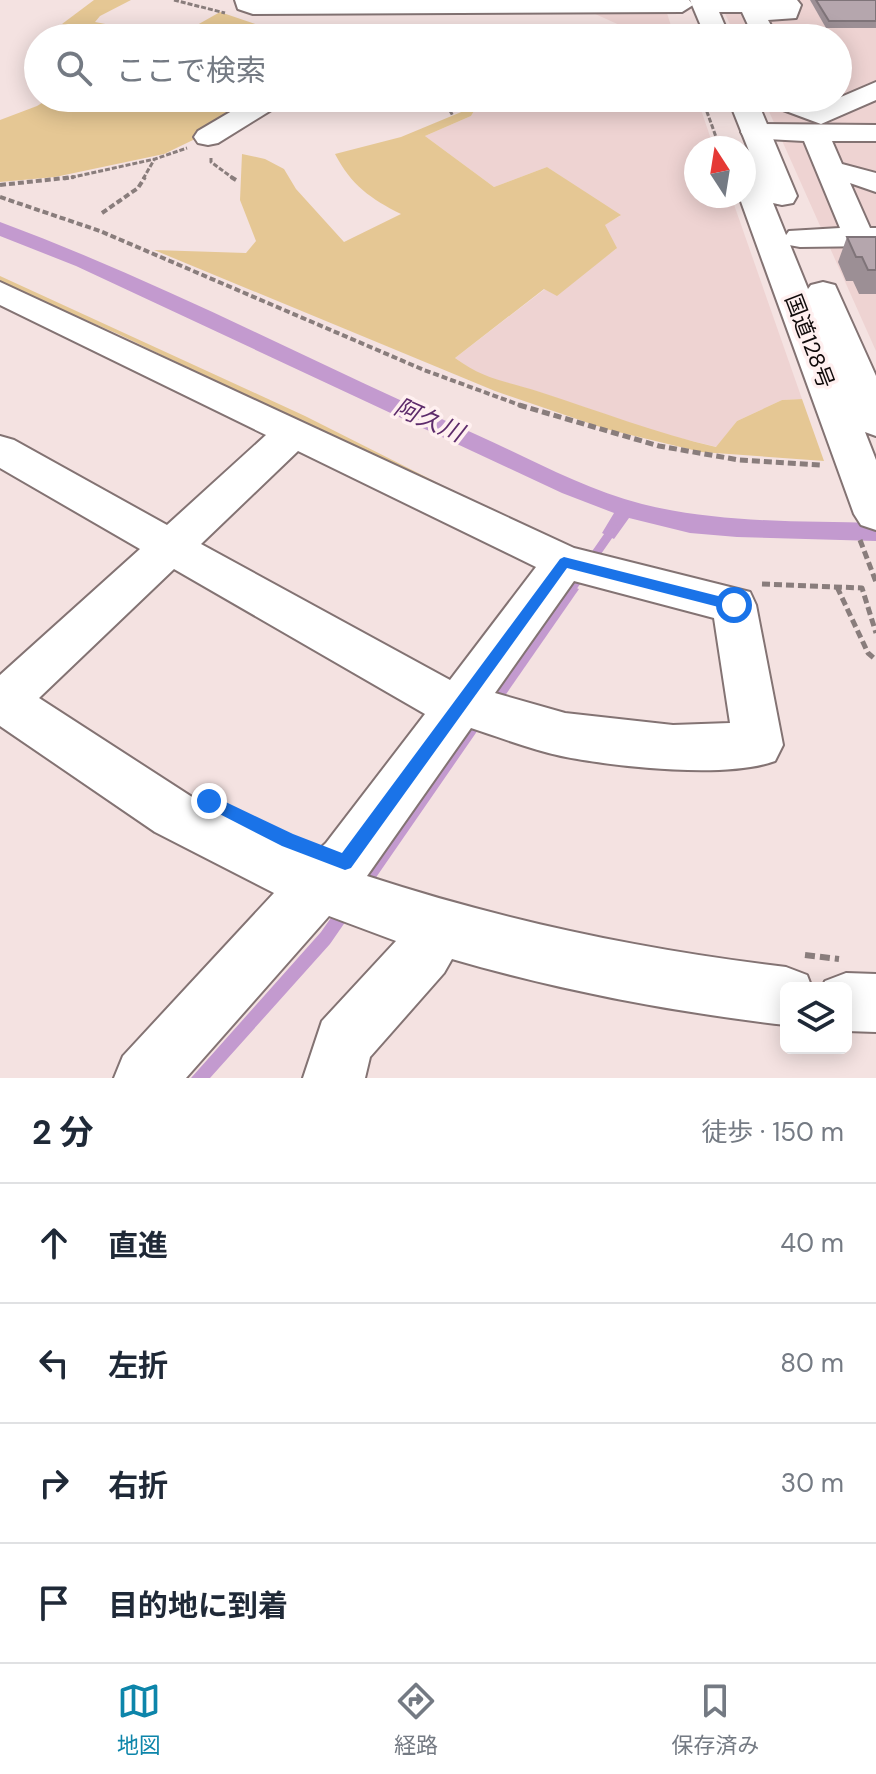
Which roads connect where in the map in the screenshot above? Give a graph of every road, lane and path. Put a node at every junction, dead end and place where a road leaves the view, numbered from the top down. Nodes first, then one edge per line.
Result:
1 (174, 0) edge
2 (692, 3) edge
3 (406, 6) junction
4 (788, 6) edge
5 (242, 9) edge
6 (385, 24) edge
7 (693, 24) edge
8 (708, 24) edge
9 (759, 24) edge
10 (797, 24) edge
11 (876, 90) edge
12 (852, 101) edge
13 (249, 112) edge
14 (451, 112) edge
15 (707, 112) edge
16 (727, 112) edge
17 (743, 112) edge
18 (811, 112) edge
19 (829, 112) edge
20 (453, 116) dead end
21 (814, 132) junction
22 (716, 136) edge
23 (743, 136) edge
24 (746, 136) edge
25 (208, 137) dead end
26 (756, 139) edge
27 (870, 139) edge
28 (166, 156) dead end
29 (756, 158) edge
30 (155, 159) junction
31 (831, 173) junction
32 (876, 183) edge
33 (0, 185) edge
34 (0, 197) edge
35 (756, 203) edge
36 (102, 213) dead end
37 (867, 237) edge
38 (800, 238) junction
39 (0, 292) edge
40 (876, 422) edge
41 (294, 432) junction
42 (0, 450) edge
43 (846, 468) junction
44 (876, 514) edge
45 (171, 548) junction
46 (564, 562) junction
47 (746, 583) dead end
48 (837, 587) junction
49 (876, 633) edge
50 (876, 660) edge
51 (2, 701) edge
52 (463, 704) junction
53 (322, 886) junction
54 (438, 929) junction
55 (793, 975) edge
56 (859, 988) edge
57 (145, 1078) edge
58 (334, 1078) edge

1 - 5 path
2 - 3 street
2 - 4 street
2 - 7 highway
2 - 8 highway
3 - 5 street
3 - 6 street
4 - 9 street
4 - 10 street
11 - 12 street
13 - 25 street
14 - 20 path
15 - 22 path
16 - 23 highway, 国道128号
17 - 24 highway, 国道128号
18 - 19 street
21 - 26 street
21 - 27 street
21 - 31 street
28 - 30 path
29 - 38 highway, 国道128号
30 - 33 path
30 - 36 path
31 - 32 street
31 - 37 street
34 - 43 path
35 - 43 highway, 国道128号
37 - 38 street
38 - 40 highway, 国道128号
39 - 41 street
41 - 45 street
41 - 46 street
42 - 45 street
43 - 44 highway, 国道128号
45 - 51 street
45 - 52 street
46 - 52 street
46 - 52 street
47 - 48 path
48 - 49 path
48 - 50 path
51 - 53 street
52 - 53 street
53 - 54 street
53 - 57 street
54 - 55 street
54 - 58 street
55 - 56 path

